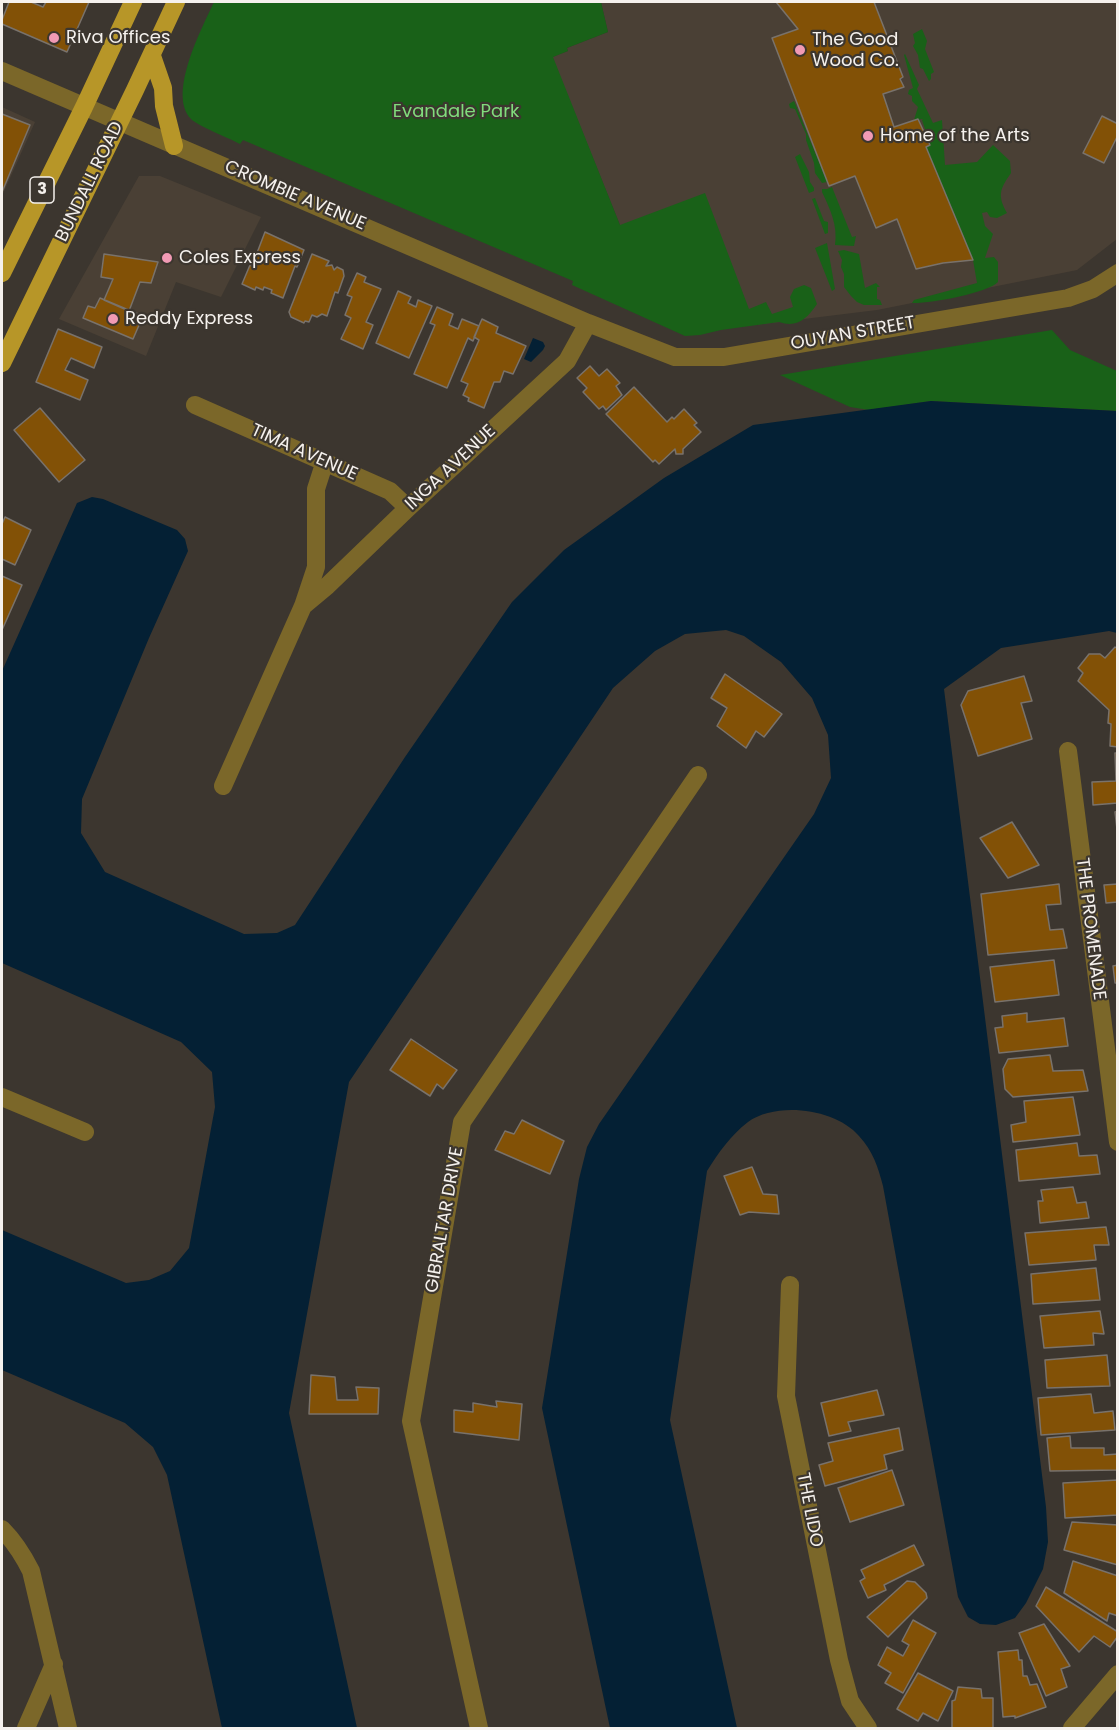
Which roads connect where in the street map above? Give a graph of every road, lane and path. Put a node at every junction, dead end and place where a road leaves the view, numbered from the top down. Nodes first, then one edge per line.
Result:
1 (133, 2) edge
2 (177, 2) edge
3 (152, 56) junction
4 (2, 71) edge
5 (84, 107) junction
6 (119, 122) junction
7 (174, 146) junction
8 (2, 273) edge
9 (1118, 273) edge
10 (588, 322) junction
11 (2, 363) edge
12 (195, 405) dead end
13 (325, 461) junction
14 (408, 508) junction
15 (303, 606) junction
16 (1068, 751) dead end
17 (698, 775) dead end
18 (224, 786) dead end
19 (2, 1097) edge
20 (85, 1132) dead end
21 (1118, 1142) edge
22 (790, 1285) dead end
23 (2, 1529) edge
24 (54, 1664) junction
25 (1118, 1674) edge
26 (26, 1728) edge
27 (68, 1728) edge
28 (479, 1728) edge
29 (868, 1728) edge
30 (1072, 1728) edge

1 - 5 main road, 3
2 - 3 main road, BUNDALL ROAD / 3
3 - 6 main road, BUNDALL ROAD / 3
3 - 7 main road
4 - 5 street, CROMBIE AVENUE
5 - 6 street, CROMBIE AVENUE
5 - 8 main road, 3
6 - 7 street, CROMBIE AVENUE
6 - 11 main road, BUNDALL ROAD / 3
7 - 10 street, CROMBIE AVENUE
9 - 10 street, OUYAN STREET
10 - 14 street, INGA AVENUE
12 - 13 street, TIMA AVENUE
13 - 14 street, TIMA AVENUE
13 - 15 street, INGA AVENUE
14 - 15 street, INGA AVENUE
15 - 18 street, INGA AVENUE
16 - 21 street, THE PROMENADE
17 - 28 street, GIBRALTAR DRIVE
19 - 20 street
22 - 29 street, THE LIDO
23 - 24 street
24 - 26 street
24 - 27 street
25 - 30 street

